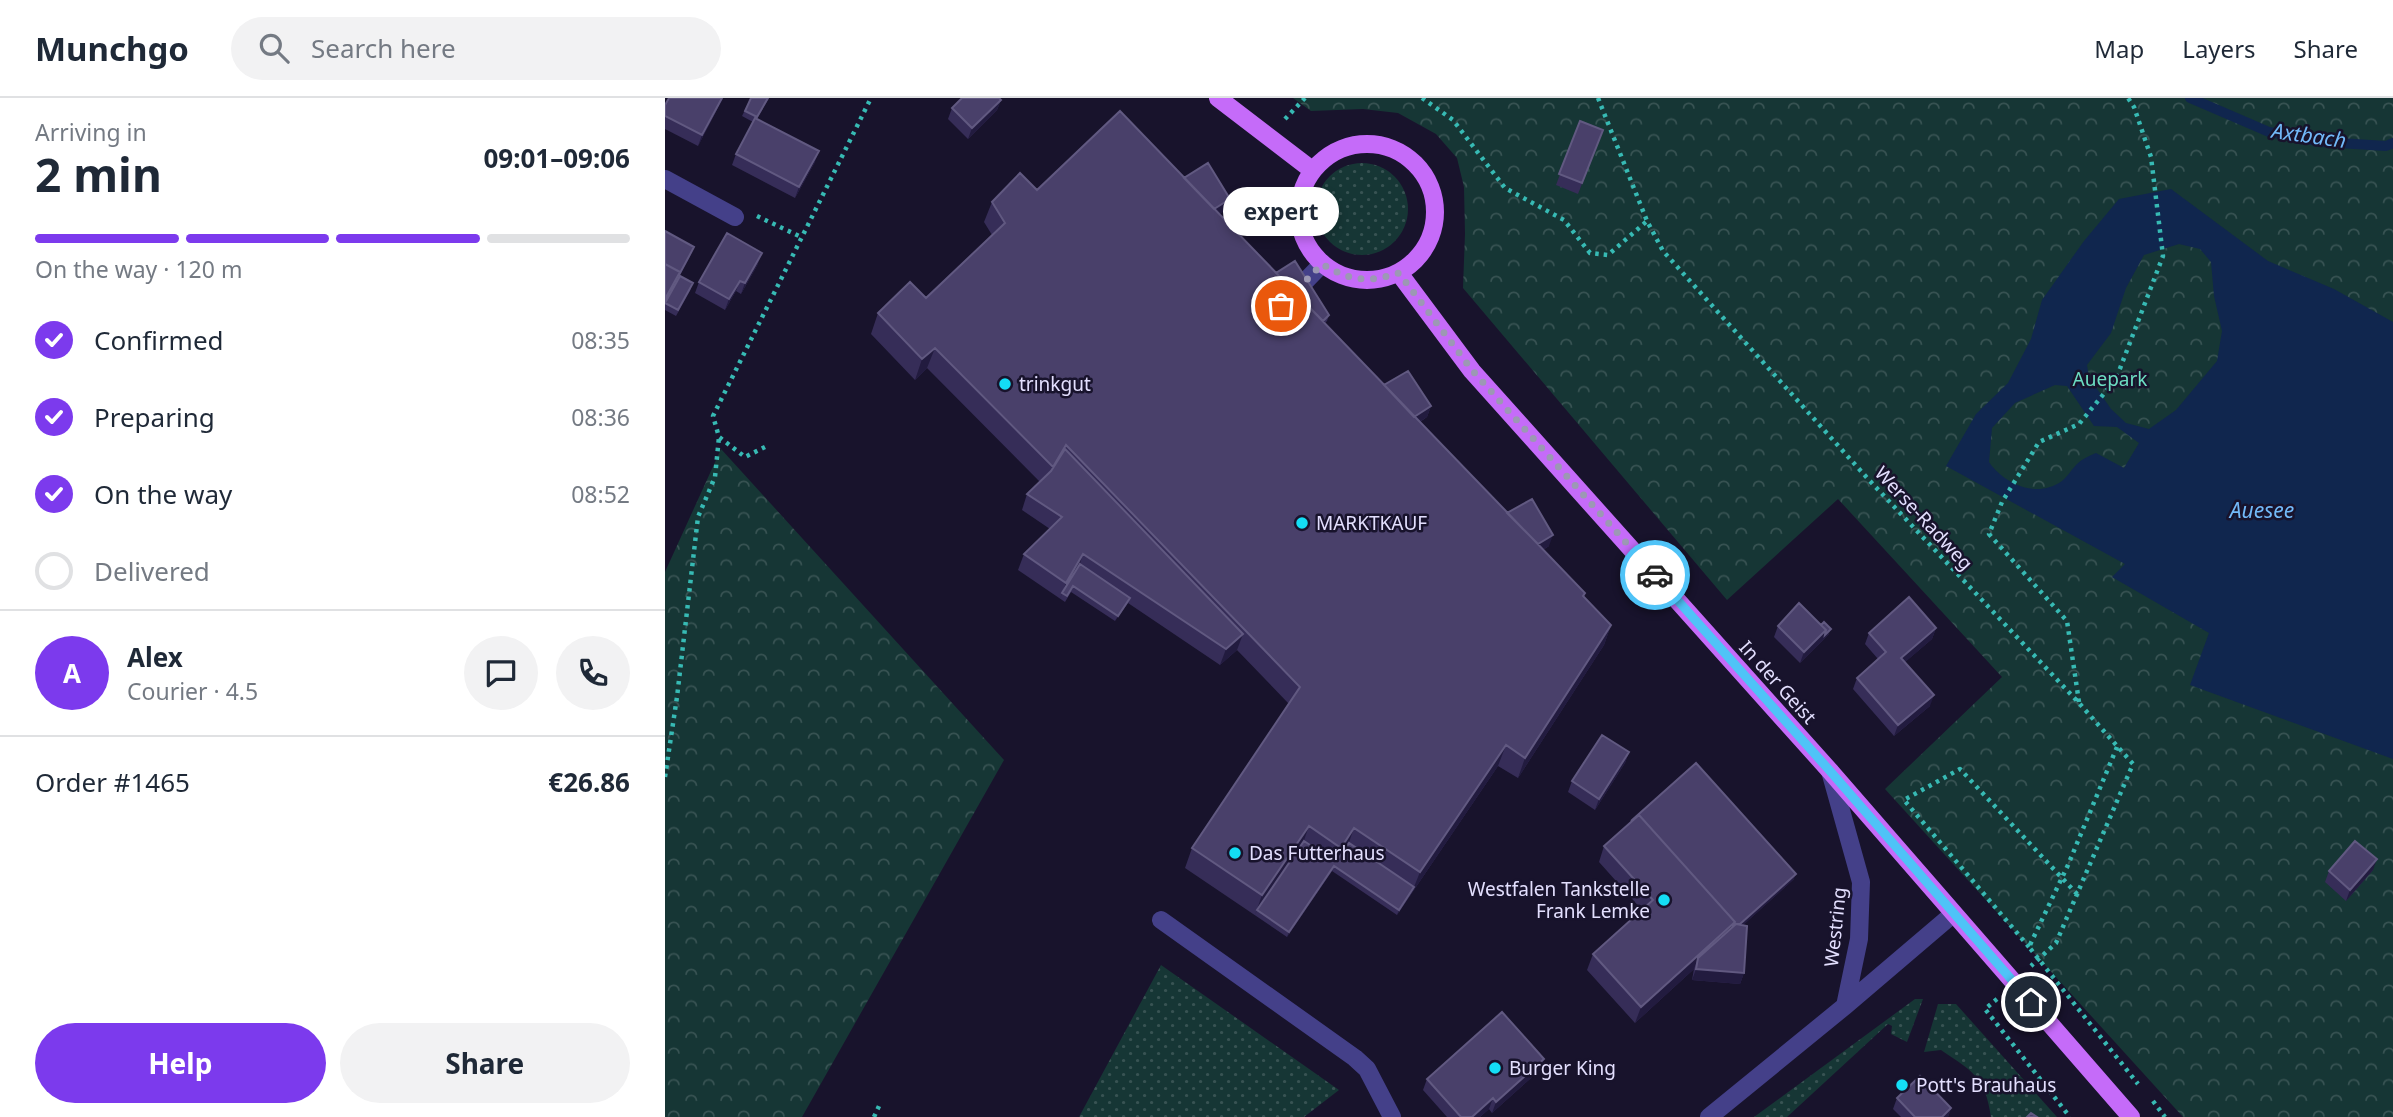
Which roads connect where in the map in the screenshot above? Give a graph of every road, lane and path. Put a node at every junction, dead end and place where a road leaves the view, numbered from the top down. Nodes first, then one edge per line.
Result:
1 (871, 98) edge
2 (1218, 98) edge
3 (1422, 98) edge
4 (1598, 98) edge
5 (2128, 98) edge
6 (1312, 170) junction
7 (665, 179) edge
8 (735, 217) joint
9 (1647, 221) junction
10 (801, 236) junction
11 (1322, 264) junction
12 (1399, 273) junction
13 (1281, 306) edge
14 (719, 437) junction
15 (765, 447) dead end
16 (2079, 703) junction
17 (2117, 747) junction
18 (1830, 771) junction
19 (665, 777) edge
20 (2062, 879) junction
21 (2077, 894) junction
22 (1953, 914) junction
23 (1161, 920) dead end
24 (2029, 947) junction
25 (2039, 959) junction
26 (2014, 983) junction
27 (1845, 1006) junction
28 (2140, 1085) dead end
29 (2148, 1096) dead end
30 (879, 1106) dead end
31 (874, 1117) edge
32 (1392, 1117) edge
33 (1709, 1117) edge
34 (2070, 1117) edge
35 (2131, 1117) edge
36 (2165, 1117) edge

1 - 10 path
2 - 6 main road
3 - 9 path
4 - 9 path, Werse-Radweg
5 - 16 path
6 - 11 main road
6 - 12 main road
7 - 8 street
8 - 10 path
9 - 16 path, Werse-Radweg
10 - 14 path
11 - 12 main road
11 - 13 street
12 - 18 main road, In der Geist
14 - 15 path
14 - 19 path
16 - 17 path, Werse-Radweg
17 - 20 path
17 - 21 path, Werse-Radweg
18 - 22 main road, In der Geist
18 - 27 street, Westring
20 - 21 path
20 - 24 path
20 - 24 path
21 - 25 path, Werse-Radweg
22 - 26 main road, In der Geist
22 - 27 street
23 - 32 street
24 - 25 path
25 - 28 path
26 - 34 path
26 - 35 main road, In der Geist
27 - 33 street
29 - 36 path
30 - 31 path

